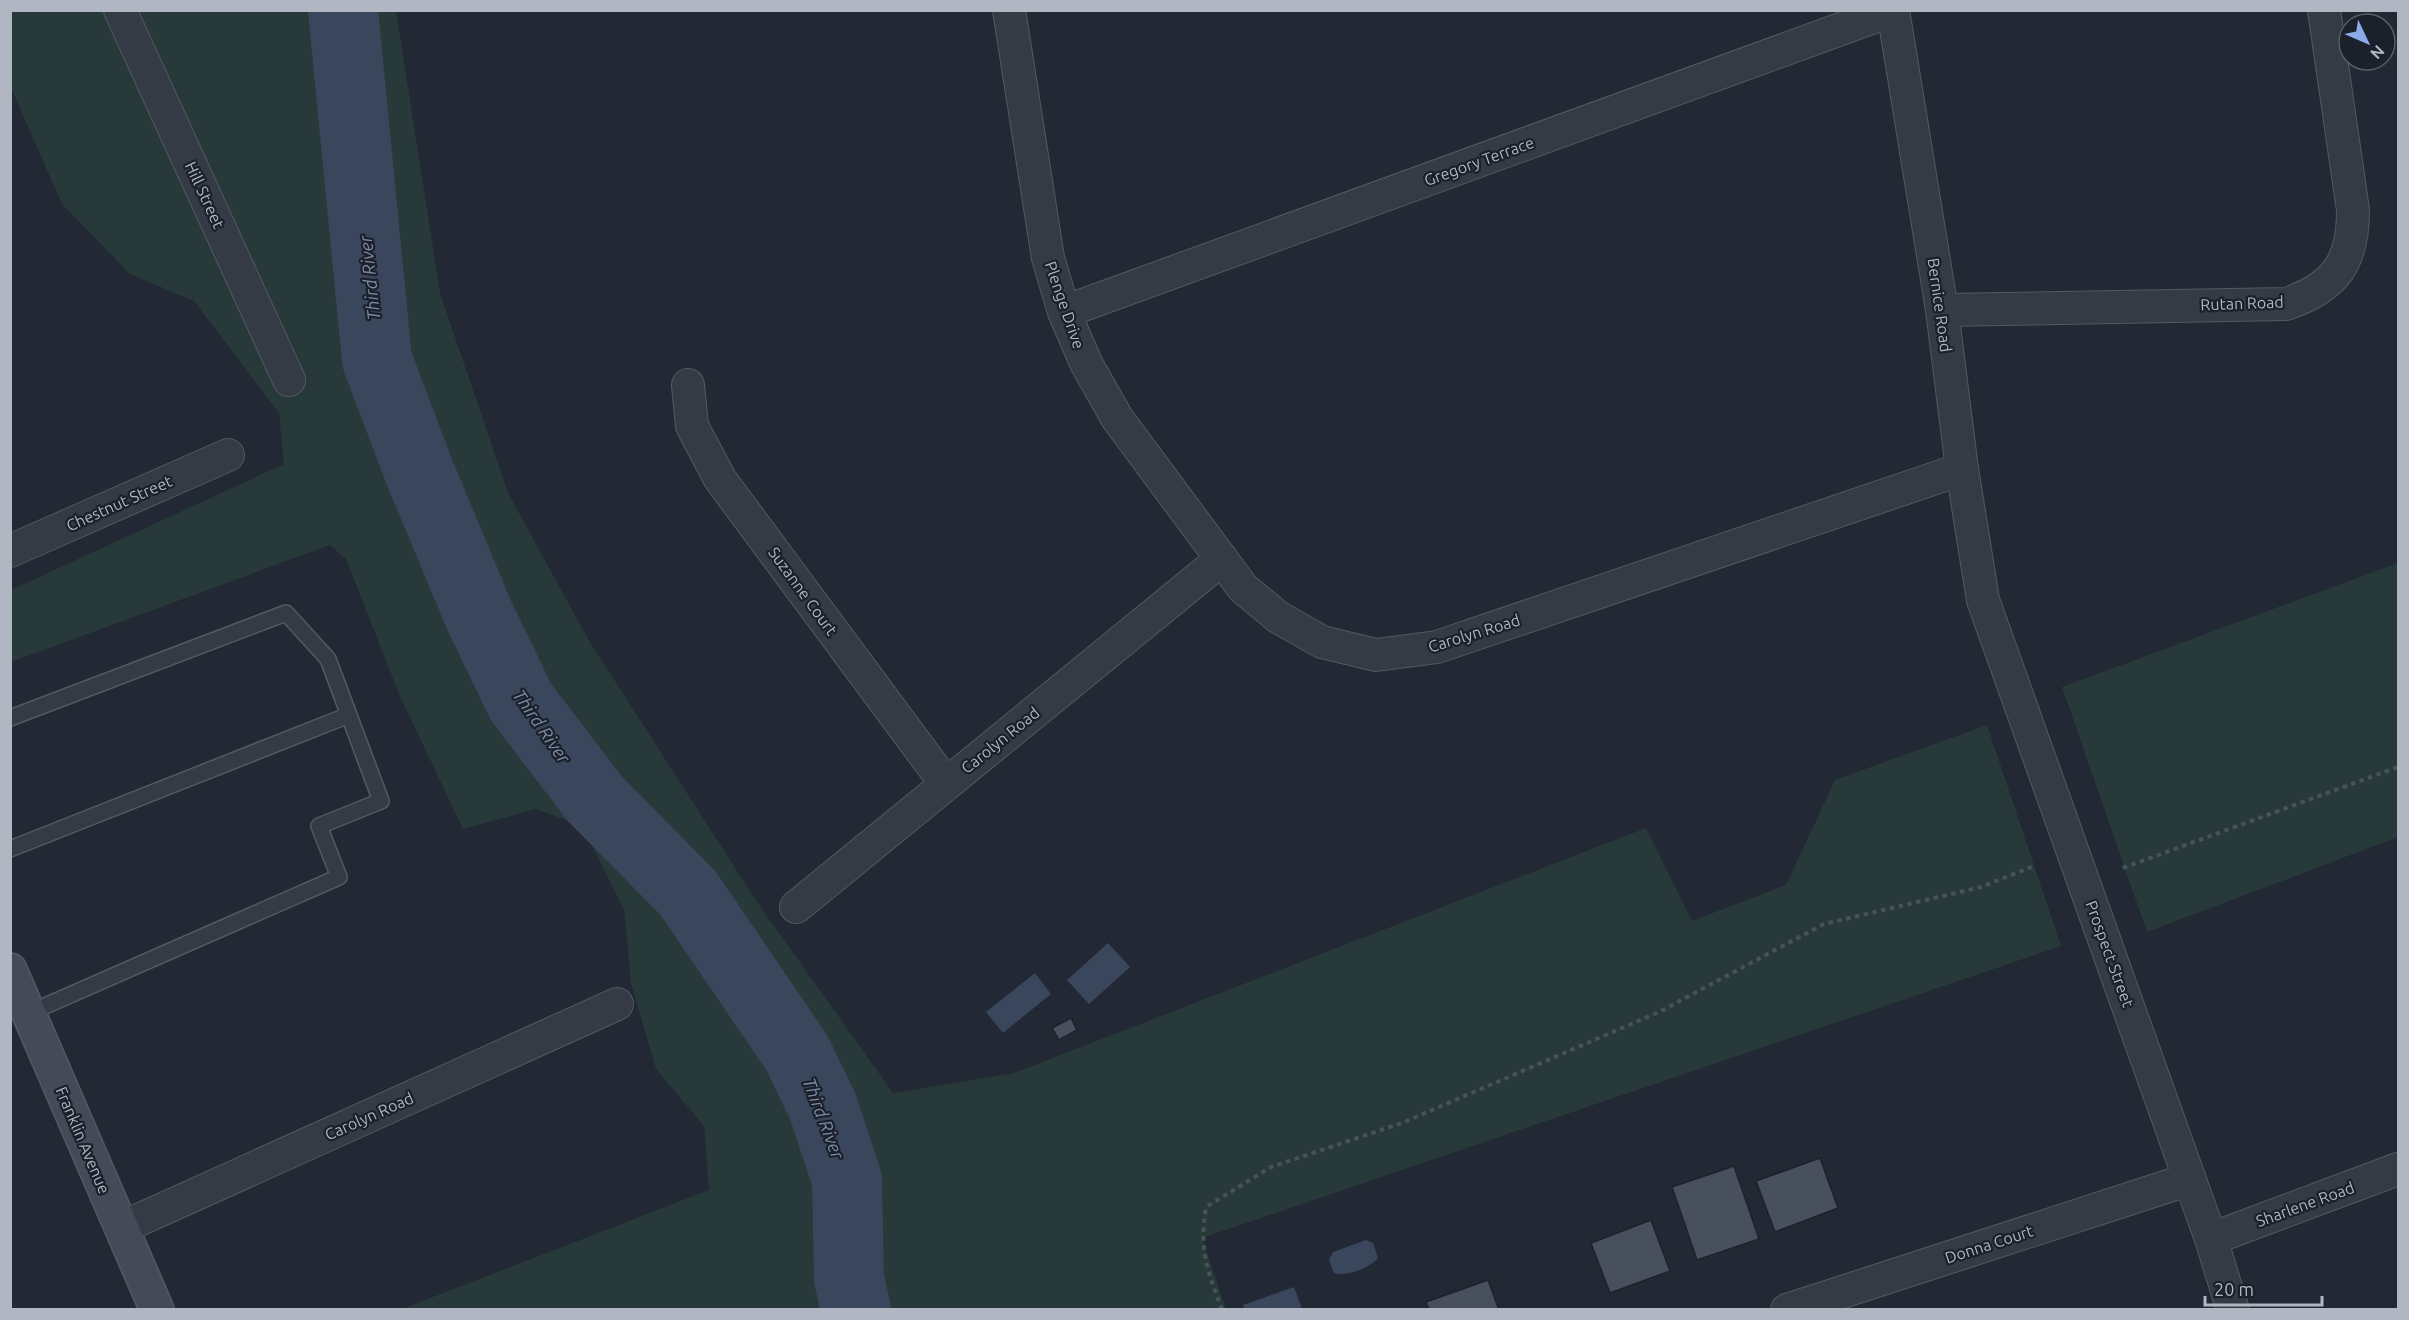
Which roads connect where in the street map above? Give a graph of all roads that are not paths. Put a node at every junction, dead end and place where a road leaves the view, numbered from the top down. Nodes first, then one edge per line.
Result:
1 (120, 10) edge
2 (1009, 10) edge
3 (1893, 10) edge
4 (2324, 10) edge
5 (1942, 310) junction
6 (1064, 312) junction
7 (289, 380) dead end
8 (688, 385) dead end
9 (228, 455) dead end
10 (1962, 469) junction
11 (10, 551) edge
12 (1222, 558) junction
13 (1983, 600) joint
14 (349, 715) junction
15 (10, 718) edge
16 (946, 784) junction
17 (10, 849) edge
18 (796, 907) dead end
19 (10, 970) edge
20 (616, 1004) dead end
21 (29, 1014) junction
22 (2398, 1169) edge
23 (2190, 1179) junction
24 (121, 1228) junction
25 (2211, 1239) junction
26 (157, 1310) edge
27 (1787, 1310) edge
28 (2233, 1310) edge

1 - 7 street, Hill Street
2 - 6 street, Plenge Drive
3 - 5 street, Bernice Road
3 - 6 street, Gregory Terrace
4 - 5 street, Rutan Road
5 - 10 street, Bernice Road
6 - 12 street, Plenge Drive
8 - 16 street, Suzanne Court
9 - 11 street, Chestnut Street
10 - 12 street, Carolyn Road
10 - 13 street, Bernice Road
12 - 16 street, Carolyn Road
13 - 23 street, Prospect Street
14 - 15 lane
14 - 17 lane
14 - 21 lane
16 - 18 street, Carolyn Road
19 - 21 main road, Franklin Avenue
20 - 24 street, Carolyn Road
21 - 24 main road, Franklin Avenue
22 - 25 street, Sharlene Road
23 - 25 street, Prospect Street
23 - 27 street, Donna Court
24 - 26 main road, Franklin Avenue
25 - 28 street, Prospect Street

